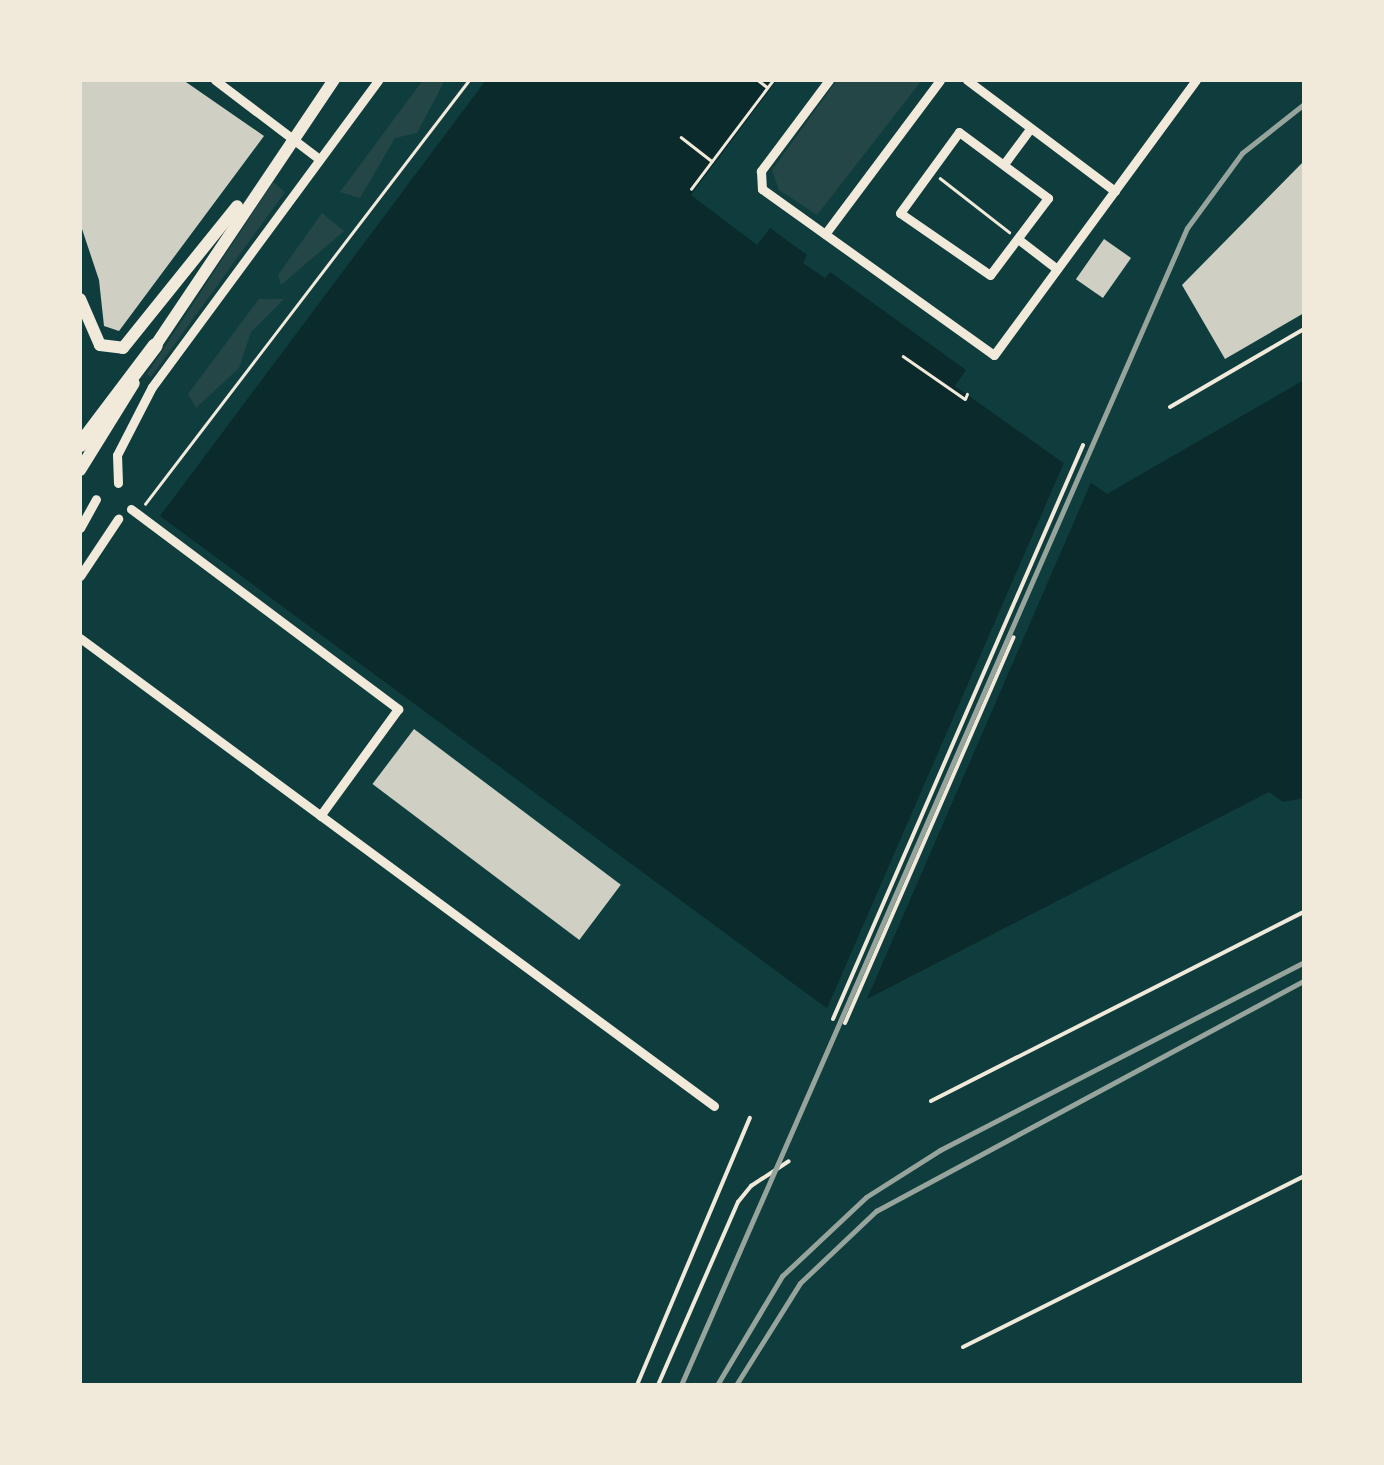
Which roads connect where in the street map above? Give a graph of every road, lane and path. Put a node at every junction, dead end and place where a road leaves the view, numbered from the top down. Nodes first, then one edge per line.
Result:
1 (215, 80) edge
2 (334, 80) edge
3 (378, 80) edge
4 (468, 80) edge
5 (758, 80) edge
6 (773, 80) edge
7 (829, 80) edge
8 (940, 80) edge
9 (967, 80) edge
10 (1196, 80) edge
11 (768, 87) junction
12 (1030, 129) junction
13 (292, 137) junction
14 (682, 137) dead end
15 (320, 160) junction
16 (712, 161) junction
17 (1004, 164) junction
18 (268, 170) junction
19 (931, 171) junction
20 (691, 189) dead end
21 (1115, 191) junction
22 (825, 234) junction
23 (1018, 239) junction
24 (1057, 269) junction
25 (80, 299) edge
26 (1304, 329) edge
27 (155, 345) junction
28 (904, 356) dead end
29 (968, 394) dead end
30 (1170, 407) dead end
31 (80, 444) edge
32 (1083, 445) dead end
33 (80, 470) edge
34 (118, 483) dead end
35 (96, 499) dead end
36 (134, 512) joint
37 (118, 518) dead end
38 (80, 528) edge
39 (80, 576) edge
40 (80, 638) edge
41 (1014, 638) dead end
42 (320, 816) junction
43 (1304, 912) edge
44 (833, 1019) dead end
45 (846, 1023) dead end
46 (931, 1101) dead end
47 (714, 1106) dead end
48 (750, 1118) dead end
49 (789, 1162) dead end
50 (1304, 1176) edge
51 (963, 1347) dead end
52 (636, 1385) edge
53 (658, 1385) edge

1 - 13 street
2 - 13 main road
3 - 15 street
4 - 36 path
5 - 11 path
6 - 11 path
7 - 22 street
8 - 22 street
9 - 12 street
10 - 21 street
11 - 16 path
12 - 17 street
12 - 21 street
13 - 15 street
13 - 18 main road
14 - 16 path
15 - 34 street
16 - 20 path
17 - 19 street
17 - 23 street
18 - 25 main road
18 - 27 main road
19 - 23 path
19 - 23 street
21 - 24 street
22 - 24 street
23 - 24 street
26 - 30 lane
27 - 31 highway
27 - 33 main road
28 - 29 path
32 - 44 lane
35 - 38 street
36 - 42 street
37 - 39 street
40 - 42 street
41 - 45 lane
42 - 47 street
43 - 46 lane
48 - 52 lane
49 - 53 lane
50 - 51 lane

